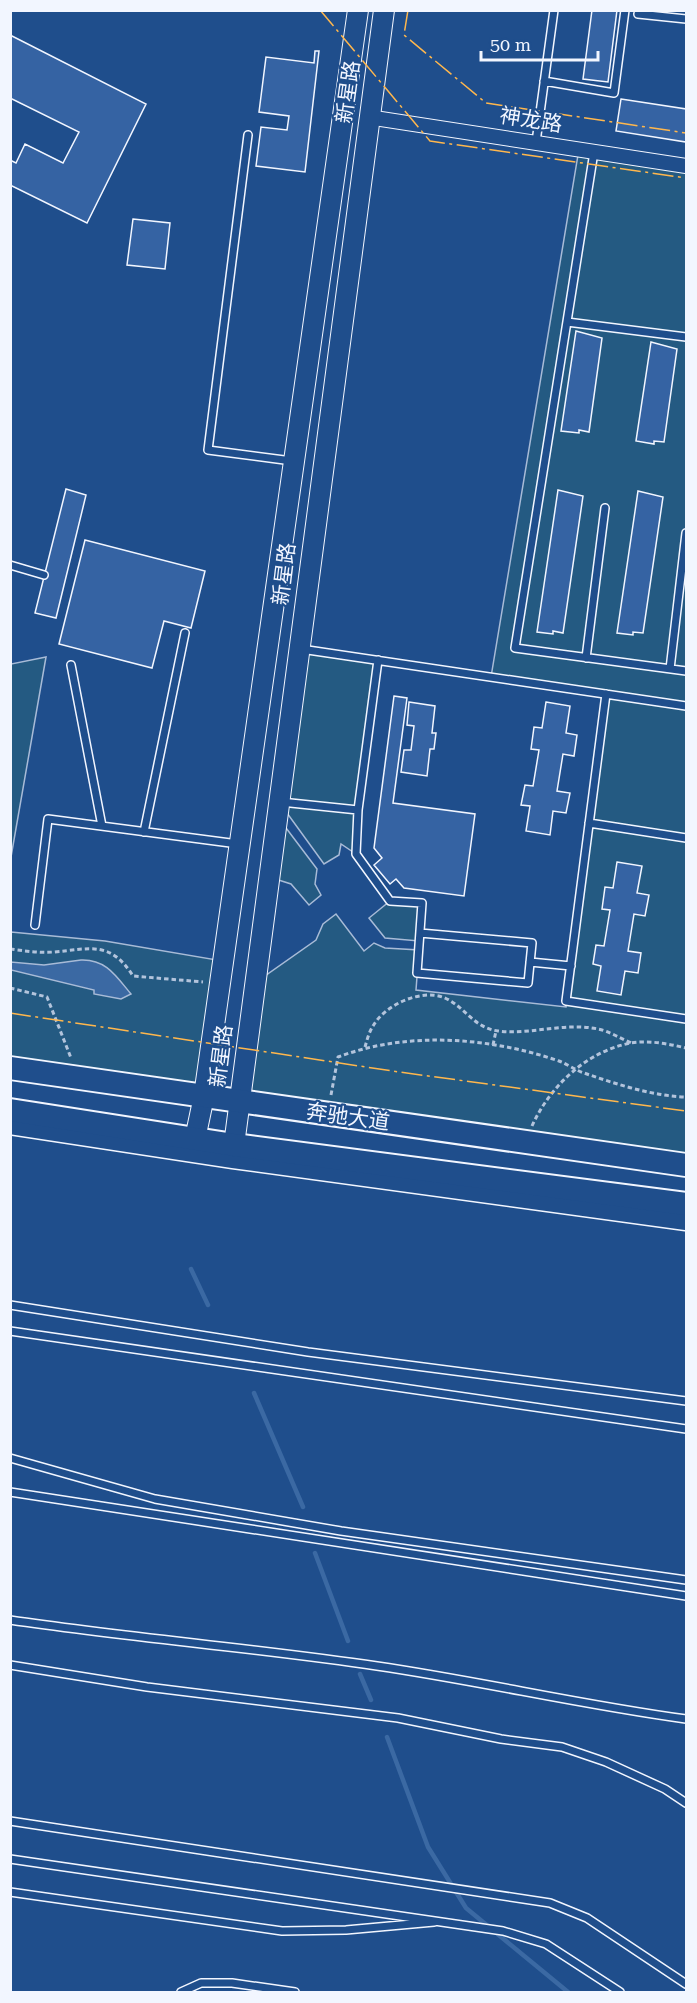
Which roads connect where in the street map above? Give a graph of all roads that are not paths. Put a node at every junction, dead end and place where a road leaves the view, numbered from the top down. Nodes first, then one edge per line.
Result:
1 (358, 10) edge
2 (384, 10) edge
3 (554, 10) edge
4 (625, 10) edge
5 (638, 14) dead end
6 (687, 19) edge
7 (544, 81) junction
8 (368, 117) junction
9 (248, 135) dead end
10 (536, 142) junction
11 (594, 152) junction
12 (687, 166) edge
13 (567, 322) junction
14 (687, 337) edge
15 (294, 461) junction
16 (604, 508) dead end
17 (687, 533) edge
18 (10, 565) edge
19 (44, 575) dead end
20 (185, 633) dead end
21 (298, 649) junction
22 (586, 658) junction
23 (378, 660) junction
24 (71, 664) dead end
25 (670, 669) junction
26 (687, 671) edge
27 (606, 694) junction
28 (687, 706) edge
29 (279, 802) junction
30 (358, 810) junction
31 (589, 823) junction
32 (102, 826) junction
33 (144, 832) junction
34 (687, 838) edge
35 (240, 844) junction
36 (35, 925) dead end
37 (420, 933) junction
38 (530, 962) junction
39 (571, 966) junction
40 (687, 1019) edge
41 (10, 1068) edge
42 (204, 1096) junction
43 (239, 1102) junction
44 (10, 1110) edge
45 (10, 1125) edge
46 (180, 1141) junction
47 (234, 1145) junction
48 (687, 1165) edge
49 (687, 1204) edge
50 (687, 1221) edge
51 (10, 1305) edge
52 (10, 1331) edge
53 (687, 1401) edge
54 (687, 1429) edge
55 (10, 1458) edge
56 (10, 1492) edge
57 (687, 1580) edge
58 (687, 1596) edge
59 (10, 1620) edge
60 (10, 1665) edge
61 (687, 1719) edge
62 (687, 1803) edge
63 (10, 1821) edge
64 (10, 1859) edge
65 (10, 1892) edge
66 (446, 1921) junction
67 (687, 1983) edge
68 (181, 1992) edge
69 (295, 1992) edge
70 (620, 1992) edge

1 - 15 main road, 新星路
2 - 8 main road, 新星路
3 - 7 lane
4 - 7 lane
5 - 6 lane
7 - 10 lane
8 - 10 street, 神龙路
8 - 21 main road, 新星路
9 - 15 lane
10 - 11 street, 神龙路
11 - 12 street, 神龙路
11 - 13 lane
13 - 14 lane
13 - 22 lane
15 - 35 main road, 新星路
16 - 22 lane
17 - 25 lane
18 - 19 lane
20 - 33 lane
21 - 23 lane
21 - 29 main road, 新星路
22 - 25 lane
23 - 27 lane
23 - 30 lane
24 - 32 lane
25 - 26 lane
27 - 28 lane
27 - 31 lane
29 - 30 lane
29 - 43 main road, 新星路
30 - 37 lane
31 - 34 lane
31 - 39 lane
32 - 33 lane
32 - 36 lane
33 - 35 lane
35 - 42 main road, 新星路
37 - 38 lane
37 - 38 lane
38 - 39 lane
39 - 40 lane
41 - 42 main road, 奔驰大道
42 - 43 main road, 奔驰大道
42 - 46 main road, 新星路
43 - 47 main road, 新星路
43 - 48 main road, 奔驰大道
44 - 46 main road, 奔驰大道
45 - 46 street
46 - 47 main road, 奔驰大道
46 - 50 street
47 - 49 main road, 奔驰大道
51 - 53 lane
52 - 54 lane
55 - 57 lane
56 - 58 lane
59 - 61 lane
60 - 62 lane
63 - 67 lane
64 - 66 lane
65 - 66 lane
66 - 70 lane
68 - 69 lane

